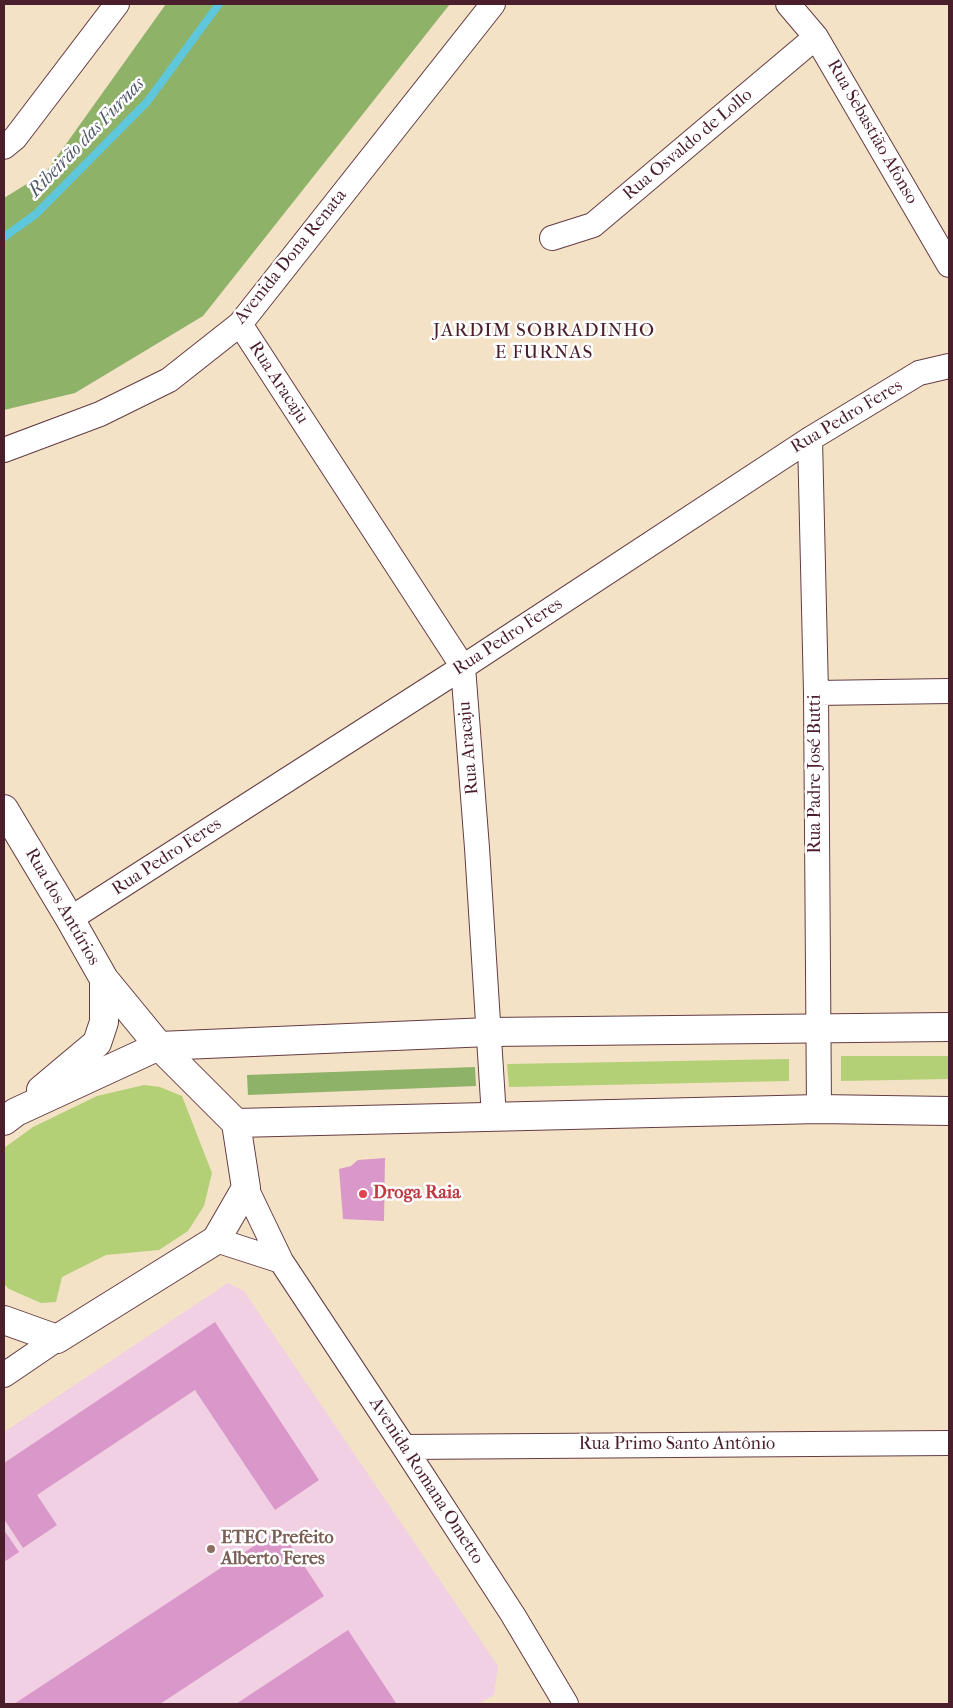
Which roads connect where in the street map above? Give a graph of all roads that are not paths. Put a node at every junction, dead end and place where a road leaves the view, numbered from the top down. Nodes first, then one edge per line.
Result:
1 (117, 4) edge
2 (493, 4) edge
3 (788, 4) edge
4 (816, 37) junction
5 (4, 147) edge
6 (552, 238) dead end
7 (949, 265) edge
8 (240, 324) junction
9 (949, 366) edge
10 (810, 439) junction
11 (4, 450) edge
12 (463, 667) junction
13 (949, 690) edge
14 (816, 693) junction
15 (4, 809) edge
16 (70, 919) junction
17 (104, 979) junction
18 (949, 1027) edge
19 (818, 1029) junction
20 (489, 1032) junction
21 (159, 1046) junction
22 (819, 1110) junction
23 (949, 1111) edge
24 (10, 1117) edge
25 (494, 1117) junction
26 (236, 1123) junction
27 (246, 1188) junction
28 (216, 1240) junction
29 (281, 1261) junction
30 (4, 1320) edge
31 (57, 1338) junction
32 (4, 1375) edge
33 (949, 1443) edge
34 (404, 1447) junction
35 (566, 1704) edge

1 - 5 street
2 - 8 street, Avenida Dona Renata
3 - 4 street, Rua Sebastião Afonso
4 - 6 street, Rua Osvaldo de Lollo
4 - 7 street, Rua Sebastião Afonso
8 - 11 street, Avenida Dona Renata
8 - 12 street, Rua Aracaju
9 - 10 street, Rua Pedro Feres
10 - 12 street, Rua Pedro Feres
10 - 14 street, Rua Padre José Butti
12 - 16 street, Rua Pedro Feres
12 - 20 street, Rua Aracaju
13 - 14 street
14 - 19 street, Rua Padre José Butti
15 - 16 street, Rua dos Antúrios
16 - 17 street, Rua dos Antúrios
17 - 21 street, Rua dos Antúrios
17 - 24 street, Rua dos Antúrios
18 - 19 street
19 - 20 street
19 - 22 street, Rua Padre José Butti
20 - 21 street
20 - 25 street, Rua Aracaju
21 - 24 street
21 - 26 street, Rua dos Antúrios
22 - 23 street
22 - 25 street
25 - 26 street
26 - 27 street
27 - 28 street
27 - 29 street, Avenida Romana Ometto
28 - 29 street
28 - 31 street
29 - 34 street, Avenida Romana Ometto
30 - 31 street
31 - 32 street
33 - 34 street, Rua Primo Santo Antônio
34 - 35 street, Avenida Romana Ometto

